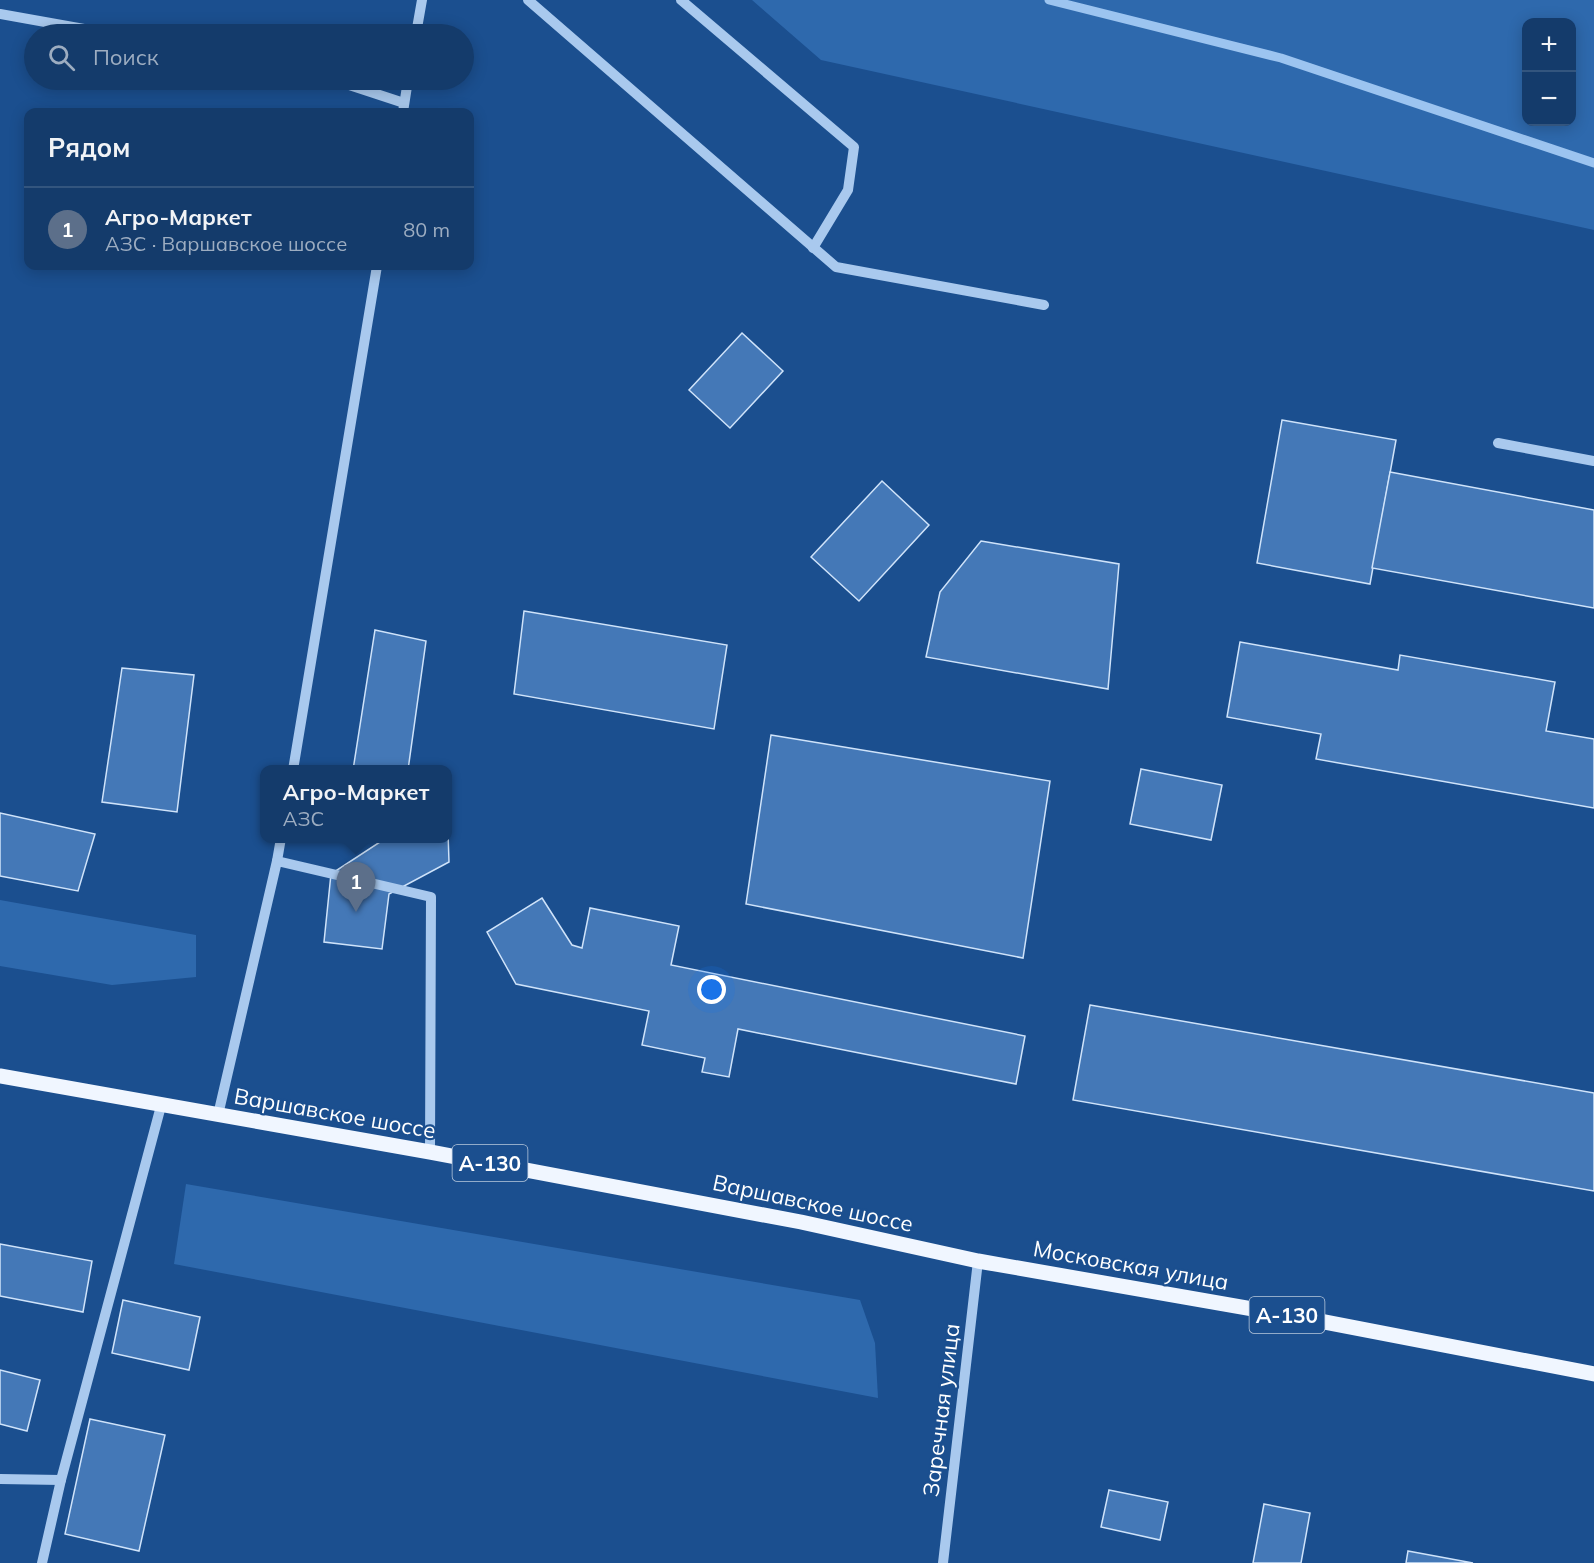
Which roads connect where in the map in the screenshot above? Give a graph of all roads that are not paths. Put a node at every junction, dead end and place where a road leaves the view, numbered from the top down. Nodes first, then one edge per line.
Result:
1 (422, 0) edge
2 (528, 0) edge
3 (681, 0) edge
4 (0, 14) edge
5 (56, 24) edge
6 (418, 24) edge
7 (359, 90) edge
8 (406, 90) edge
9 (403, 108) edge
10 (813, 248) junction
11 (376, 270) edge
12 (1044, 305) dead end
13 (1498, 443) dead end
14 (1594, 461) edge
15 (294, 765) edge
16 (280, 843) edge
17 (277, 861) junction
18 (0, 1076) edge
19 (160, 1106) junction
20 (218, 1115) junction
21 (430, 1152) junction
22 (978, 1261) junction
23 (1594, 1374) edge
24 (0, 1479) edge
25 (61, 1480) junction
26 (42, 1563) edge
27 (943, 1563) edge

1 - 6 street
2 - 10 street
3 - 10 street
4 - 5 street
7 - 9 street
8 - 9 street
10 - 12 street
11 - 15 street
13 - 14 street
16 - 17 street
17 - 20 street
17 - 21 street
18 - 19 main road, Варшавское шоссе / А-130
19 - 20 main road, Варшавское шоссе / А-130
19 - 25 street
20 - 21 main road, Варшавское шоссе / А-130
21 - 22 main road, Варшавское шоссе / А-130
22 - 23 main road, Московская улица / А-130
22 - 27 street, Заречная улица
24 - 25 street
25 - 26 street

